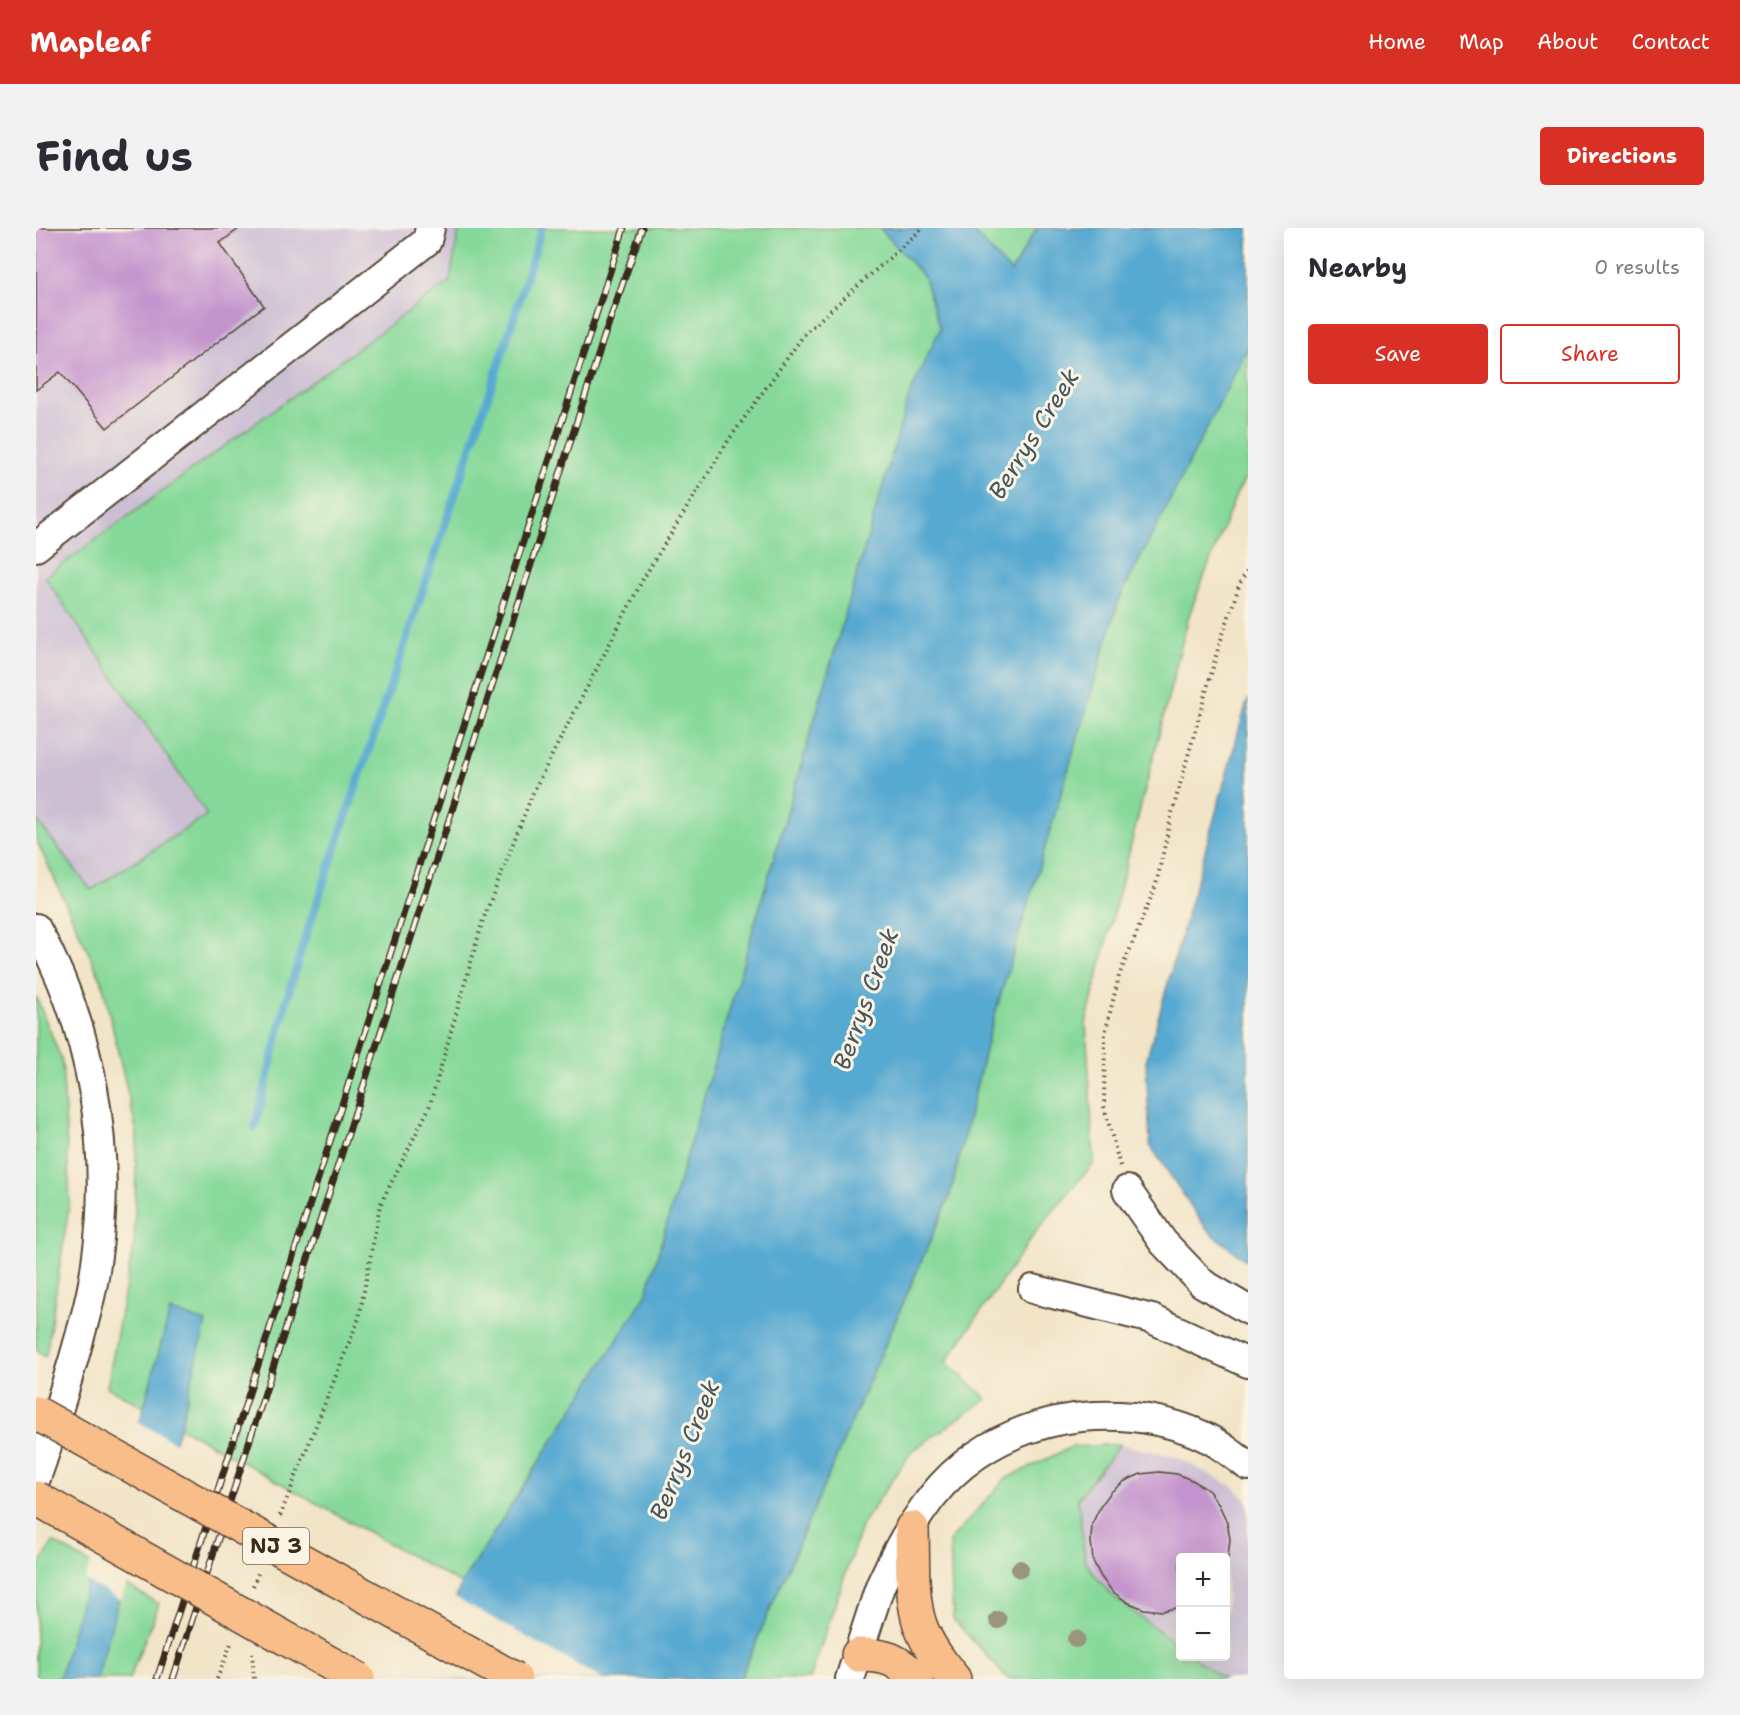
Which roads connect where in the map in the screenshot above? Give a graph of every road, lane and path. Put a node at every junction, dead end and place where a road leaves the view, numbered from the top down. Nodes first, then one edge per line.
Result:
1 (430, 228) edge
2 (923, 228) edge
3 (36, 547) edge
4 (1248, 569) edge
5 (36, 928) edge
6 (1127, 1190) joint
7 (1033, 1289) dead end
8 (1248, 1310) edge
9 (1248, 1363) edge
10 (36, 1413) edge
11 (1248, 1466) edge
12 (36, 1478) edge
13 (36, 1498) edge
14 (277, 1523) dead end
15 (912, 1528) junction
16 (261, 1566) dead end
17 (253, 1587) dead end
18 (854, 1667) edge
19 (358, 1679) edge
20 (515, 1679) edge
21 (916, 1679) edge
22 (954, 1679) edge

1 - 3 street
2 - 14 path
4 - 6 path
5 - 12 street
6 - 8 street
7 - 9 street
10 - 20 highway, NJ 3, bridge
11 - 15 street
13 - 19 highway, bridge
15 - 18 street
15 - 22 highway
16 - 17 path
18 - 21 highway

